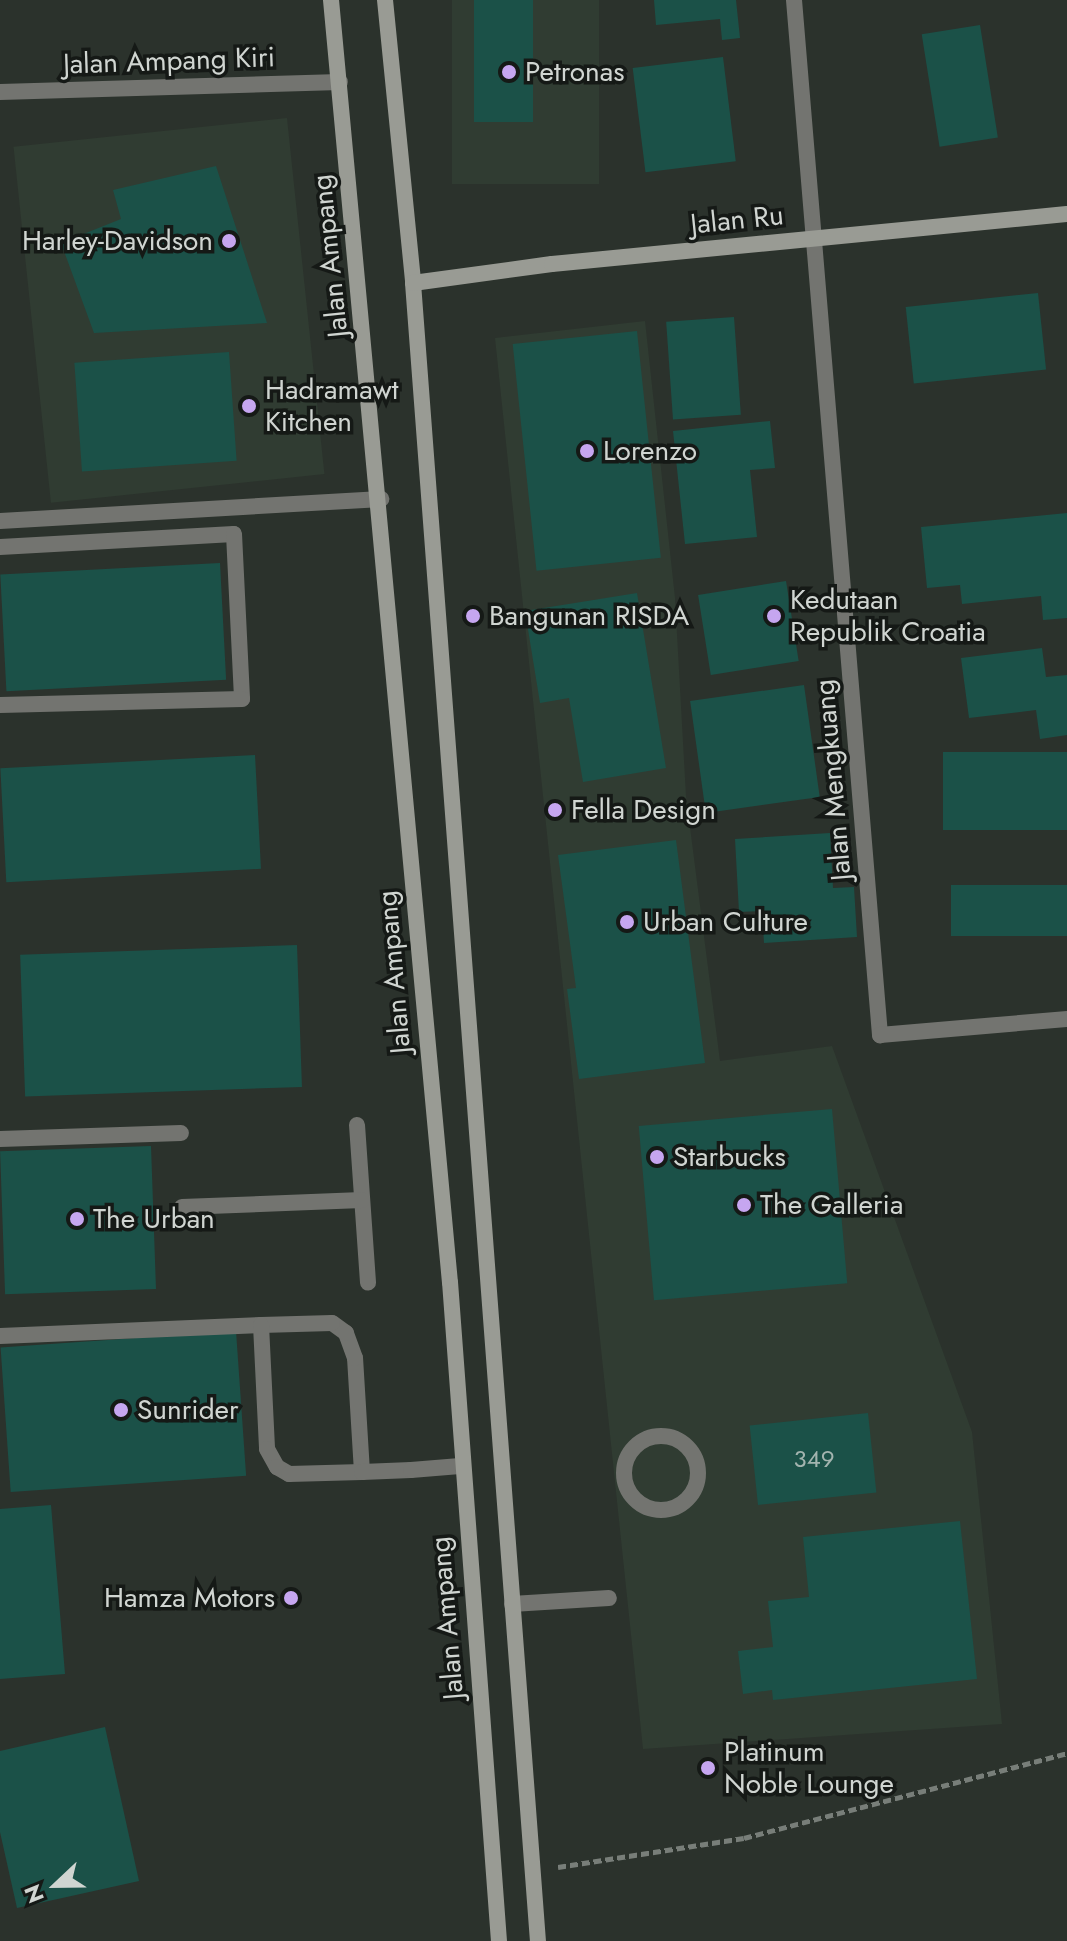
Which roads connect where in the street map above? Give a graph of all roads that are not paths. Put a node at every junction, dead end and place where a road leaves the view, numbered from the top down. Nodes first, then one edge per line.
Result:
1 (331, 0) edge
2 (385, 0) edge
3 (794, 0) edge
4 (340, 82) junction
5 (0, 92) edge
6 (1067, 214) edge
7 (815, 238) junction
8 (413, 283) junction
9 (381, 499) junction
10 (0, 521) edge
11 (0, 547) edge
12 (0, 705) edge
13 (1067, 1019) edge
14 (357, 1125) dead end
15 (181, 1133) dead end
16 (0, 1139) edge
17 (362, 1200) junction
18 (182, 1207) dead end
19 (368, 1283) dead end
20 (261, 1325) junction
21 (0, 1336) edge
22 (681, 1442) joint
23 (460, 1466) junction
24 (362, 1472) junction
25 (609, 1598) dead end
26 (512, 1604) junction
27 (499, 1941) edge
28 (538, 1941) edge

1 - 4 main road, Jalan Ampang
2 - 8 main road
3 - 7 street
4 - 5 street, Jalan Ampang Kiri
4 - 9 main road, Jalan Ampang
6 - 7 main road, Jalan Ru
7 - 8 main road, Jalan Ru
7 - 13 street, Jalan Mengkuang
8 - 26 main road
9 - 10 street
9 - 23 main road, Jalan Ampang
11 - 12 street
14 - 17 street
15 - 16 street
17 - 18 street
17 - 19 street
20 - 21 street
20 - 24 street
20 - 24 street
22 - 22 street
23 - 24 street
23 - 27 main road, Jalan Ampang
25 - 26 street
26 - 28 main road

